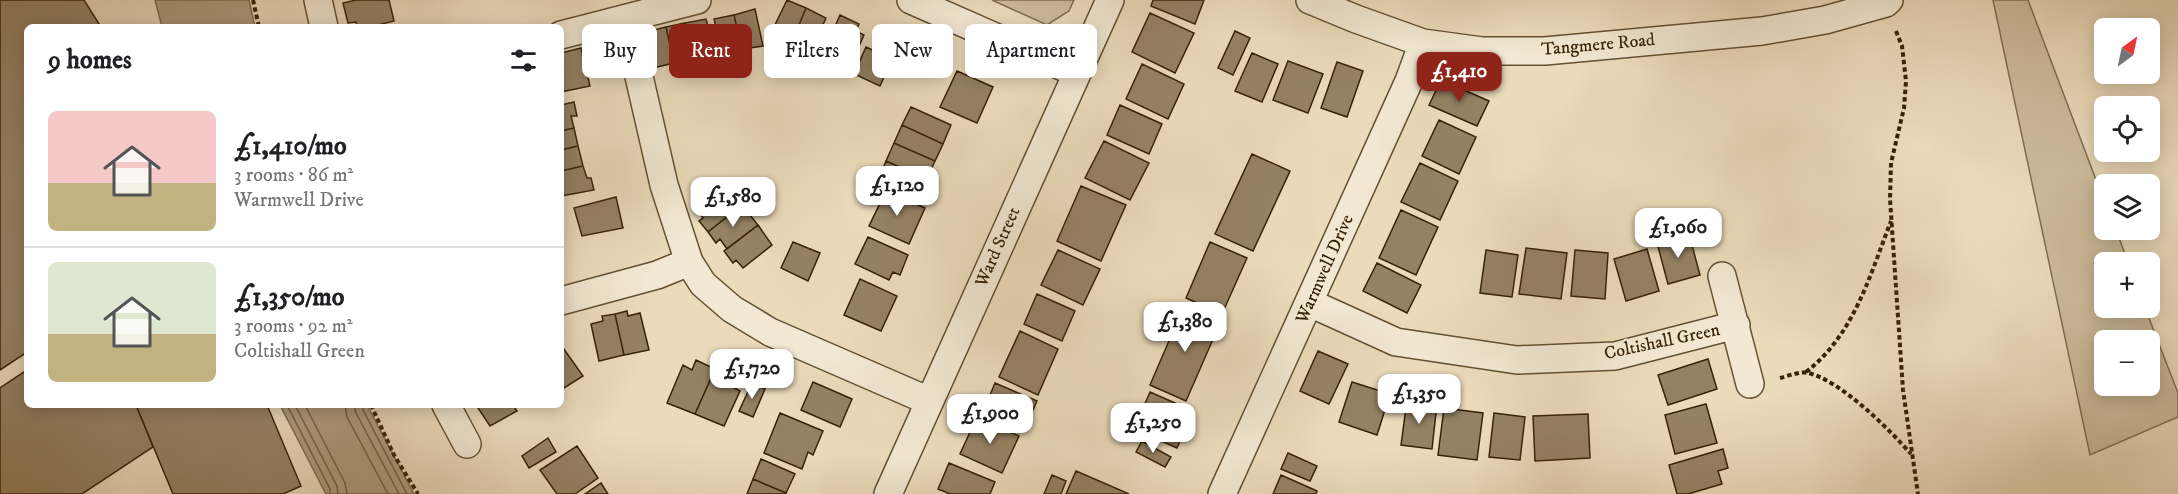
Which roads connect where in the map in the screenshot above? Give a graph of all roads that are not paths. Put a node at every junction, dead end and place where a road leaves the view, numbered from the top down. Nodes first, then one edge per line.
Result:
1 (318, 0) edge
2 (697, 0) edge
3 (911, 0) edge
4 (1110, 0) edge
5 (1310, 0) edge
6 (1888, 2) edge
7 (626, 20) junction
8 (323, 24) edge
9 (965, 24) edge
10 (1097, 29) edge
11 (564, 34) edge
12 (1423, 43) junction
13 (1075, 78) edge
14 (689, 262) junction
15 (1722, 276) dead end
16 (564, 300) edge
17 (1310, 303) junction
18 (1736, 326) junction
19 (1750, 384) road end
20 (929, 401) junction
21 (448, 408) edge
22 (467, 444) dead end
23 (889, 494) edge
24 (1222, 494) edge

1 - 8 street
2 - 7 street
3 - 9 street
4 - 10 street, Ward Street
5 - 12 street, Tangmere Road
6 - 12 street, Tangmere Road
7 - 11 street
7 - 14 street
12 - 17 street, Warmwell Drive
13 - 20 street, Ward Street
14 - 16 street
14 - 20 street
15 - 18 street, Coltishall Green
17 - 18 street, Coltishall Green
17 - 24 street, Warmwell Drive
18 - 19 street, Coltishall Green
20 - 23 street, Ward Street
21 - 22 street

